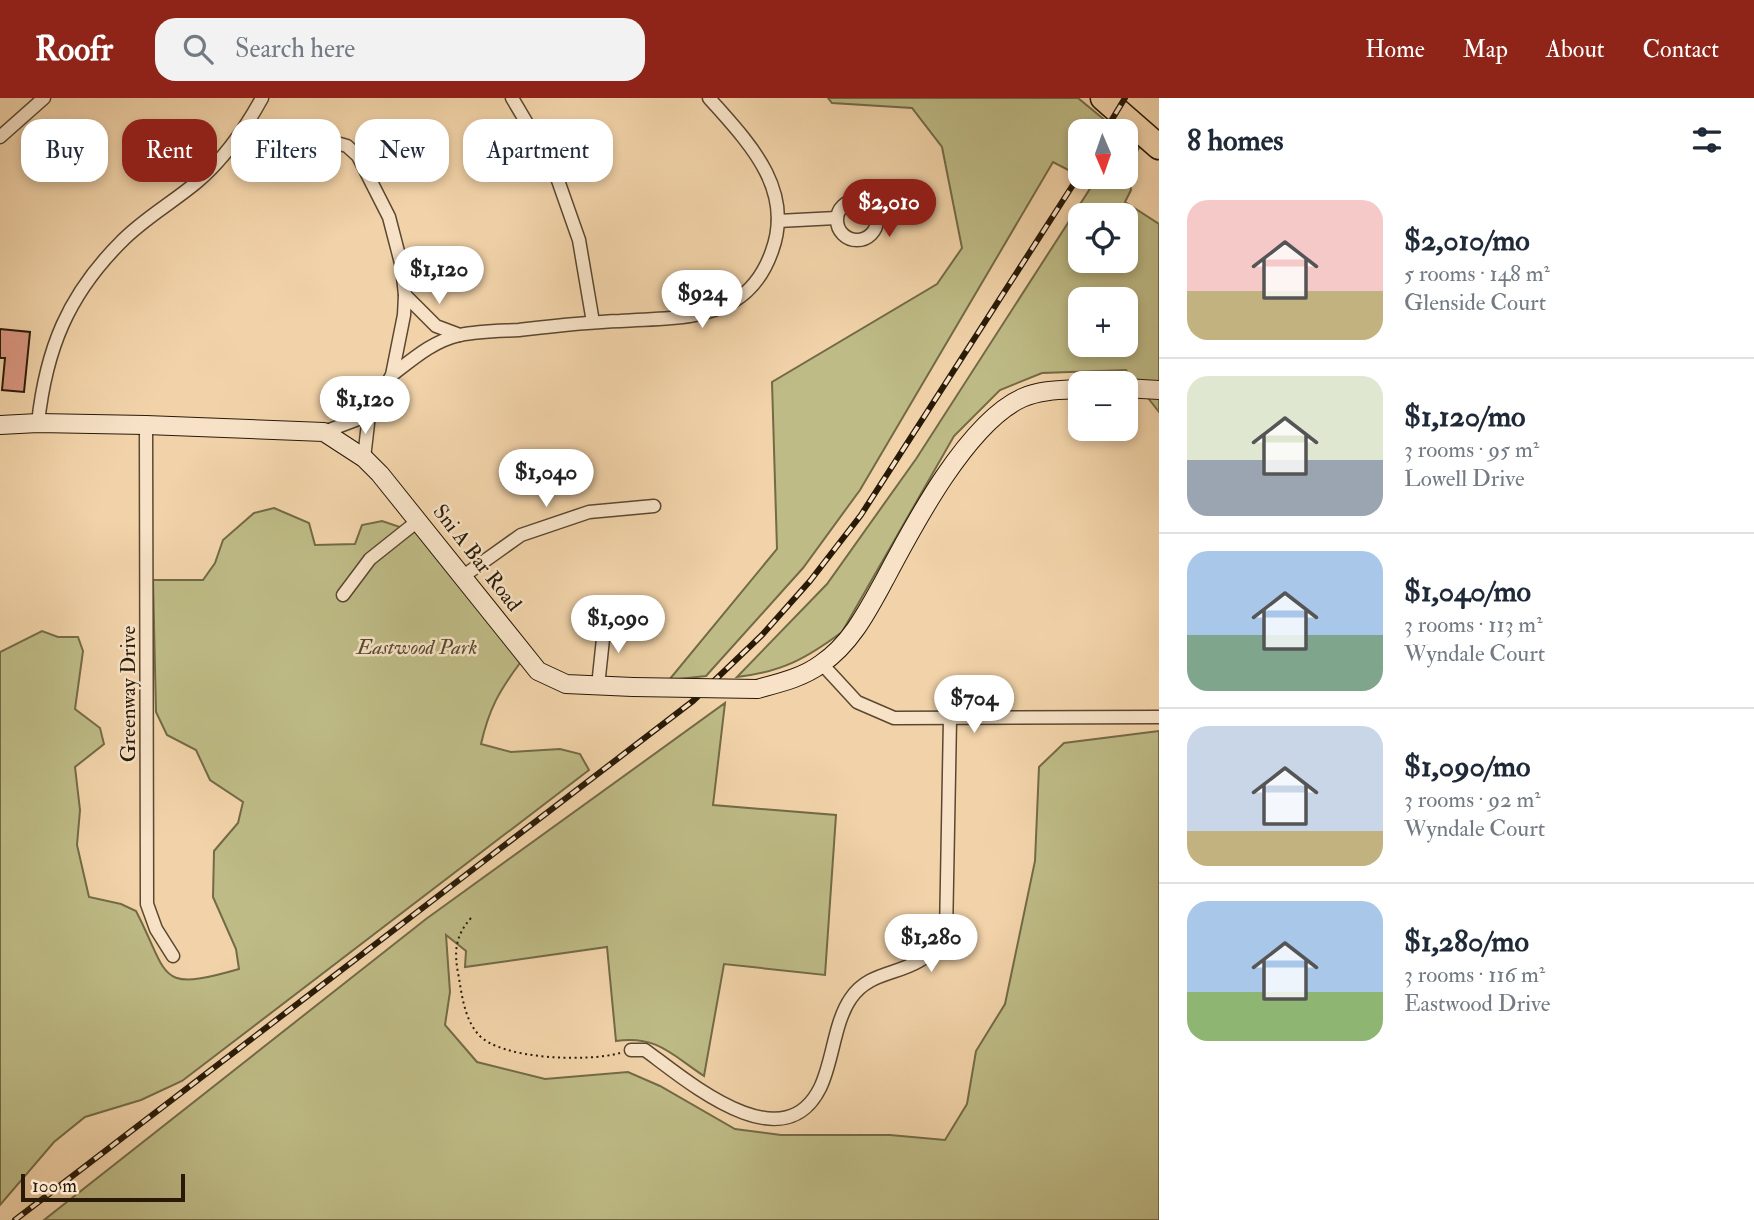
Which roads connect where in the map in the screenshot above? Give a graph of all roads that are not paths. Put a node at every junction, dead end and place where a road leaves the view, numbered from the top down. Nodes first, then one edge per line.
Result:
1 (44, 98) edge
2 (262, 98) edge
3 (512, 98) edge
4 (709, 98) edge
5 (1104, 98) edge
6 (0, 137) edge
7 (1159, 147) edge
8 (230, 149) junction
9 (836, 218) dead end
10 (778, 221) junction
11 (405, 295) junction
12 (593, 322) junction
13 (460, 335) junction
14 (392, 375) junction
15 (1138, 389) edge
16 (1068, 390) edge
17 (1159, 390) edge
18 (369, 415) junction
19 (38, 423) junction
20 (0, 425) edge
21 (146, 425) junction
22 (324, 432) junction
23 (364, 458) junction
24 (654, 506) dead end
25 (419, 520) junction
26 (462, 578) junction
27 (343, 595) dead end
28 (606, 620) dead end
29 (822, 664) junction
30 (598, 686) junction
31 (1159, 717) edge
32 (950, 719) junction
33 (173, 956) dead end
34 (631, 1050) road end

1 - 6 street
2 - 8 street
3 - 12 street
4 - 10 street
5 - 7 highway
8 - 11 street
8 - 19 street
9 - 10 street
10 - 12 street
11 - 13 street
11 - 14 street
12 - 13 street
13 - 14 street
14 - 18 street
15 - 17 street
16 - 29 street, Sni A Bar Road
18 - 22 street
18 - 23 street
19 - 20 street
19 - 21 street
21 - 22 street
21 - 33 street, Greenway Drive
22 - 23 street, Sni A Bar Road
23 - 25 street, Sni A Bar Road
24 - 26 street
25 - 26 street, Sni A Bar Road
25 - 27 street
26 - 30 street, Sni A Bar Road
28 - 30 street
29 - 30 street, Sni A Bar Road, bridge
29 - 32 street
31 - 32 street
32 - 34 street

